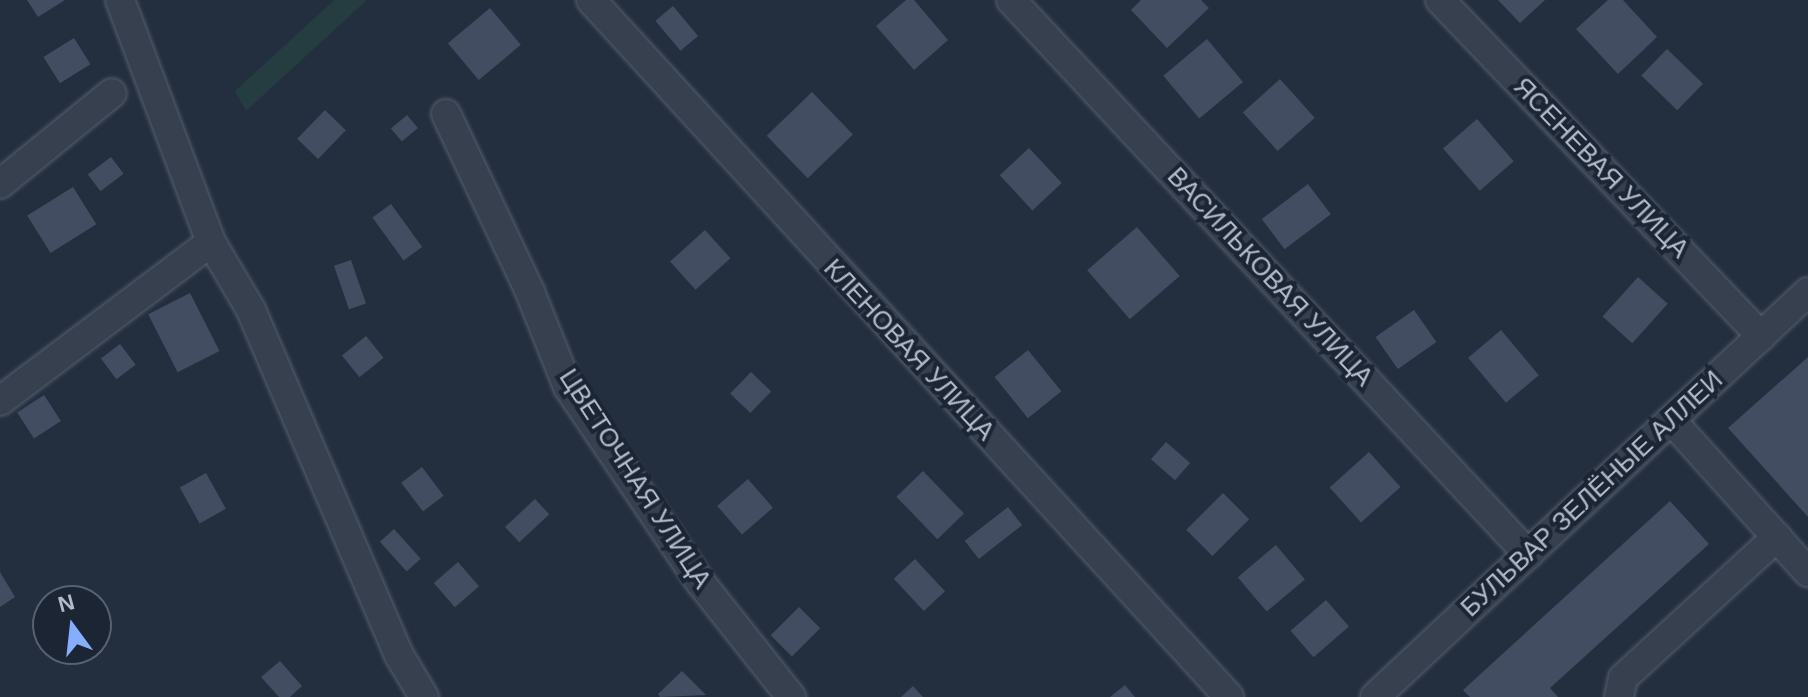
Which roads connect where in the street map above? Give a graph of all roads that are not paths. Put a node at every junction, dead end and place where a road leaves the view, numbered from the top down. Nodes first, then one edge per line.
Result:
1 (120, 0) edge
2 (591, 0) edge
3 (1011, 0) edge
4 (1440, 0) edge
5 (112, 93) dead end
6 (446, 114) dead end
7 (0, 184) edge
8 (211, 242) junction
9 (1808, 292) edge
10 (1761, 336) junction
11 (0, 401) edge
12 (1671, 420) junction
13 (1777, 537) junction
14 (1528, 554) junction
15 (1808, 572) edge
16 (1391, 692) edge
17 (424, 697) edge
18 (791, 697) edge
19 (1229, 697) edge
20 (1619, 697) edge

1 - 8 street
2 - 19 street, КЛЕНОВАЯ УЛИЦА
3 - 14 street, ВАСИЛЬКОВАЯ УЛИЦА
4 - 10 street, ЯСЕНЕВАЯ УЛИЦА
5 - 7 street
6 - 18 street, ЦВЕТОЧНАЯ УЛИЦА
8 - 11 street
8 - 17 street
9 - 10 street, БУЛЬВАР ЗЕЛЁНЫЕ АЛЛЕИ
10 - 12 street, БУЛЬВАР ЗЕЛЁНЫЕ АЛЛЕИ
12 - 13 street
12 - 14 street, БУЛЬВАР ЗЕЛЁНЫЕ АЛЛЕИ
13 - 15 street
13 - 20 street
14 - 16 street, БУЛЬВАР ЗЕЛЁНЫЕ АЛЛЕИ

